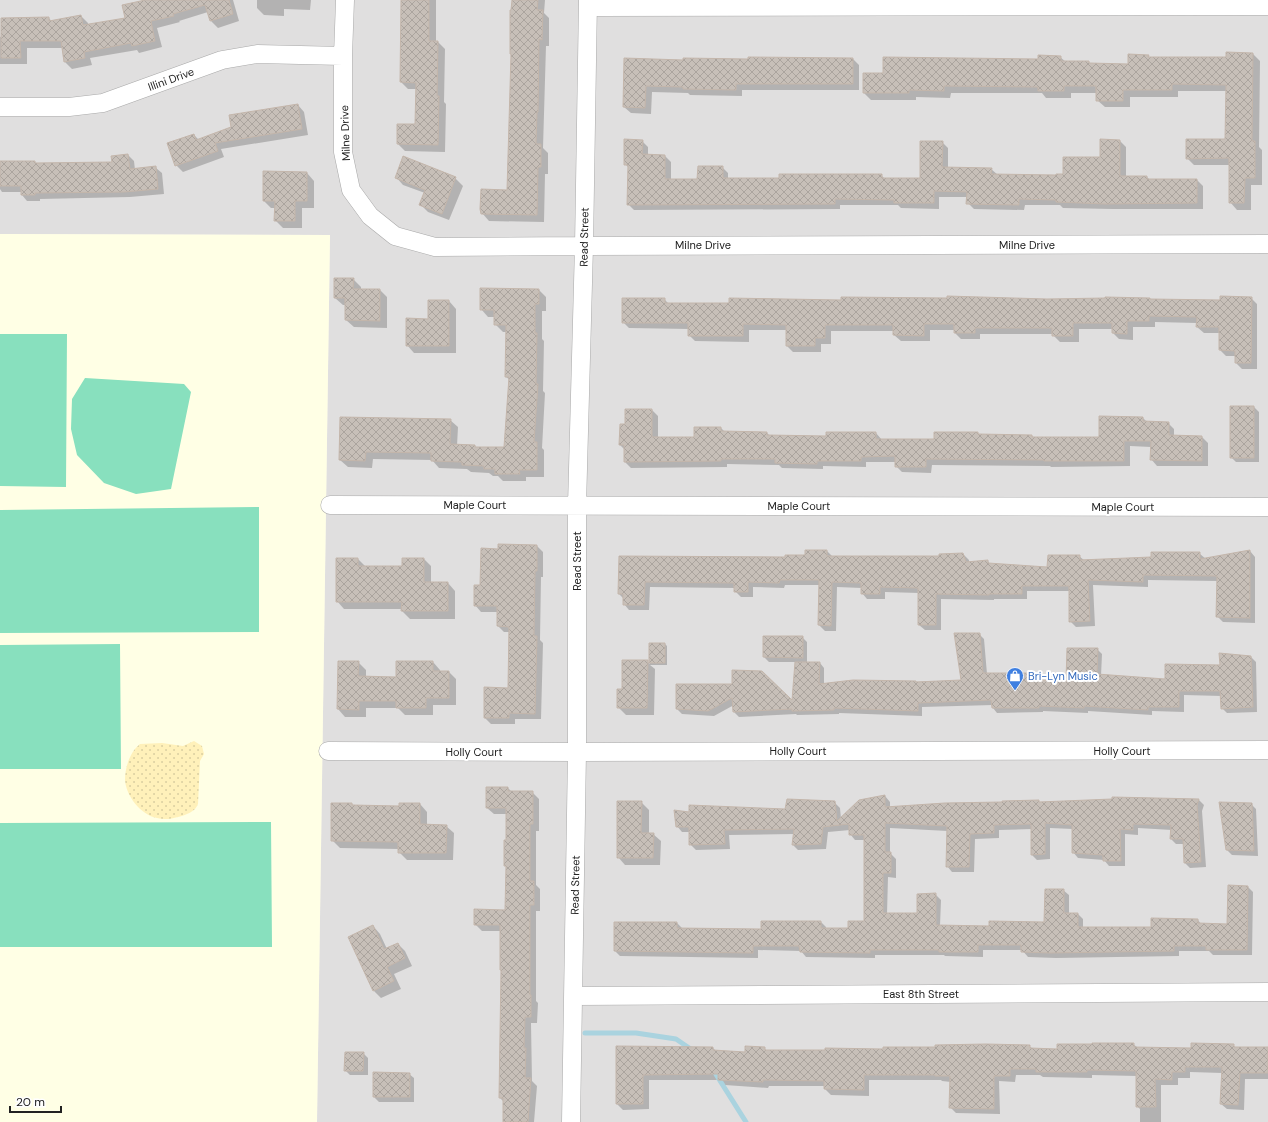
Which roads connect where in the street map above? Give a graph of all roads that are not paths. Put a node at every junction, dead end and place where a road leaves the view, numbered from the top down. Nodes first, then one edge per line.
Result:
1 (345, 0) edge
2 (588, 4) edge
3 (1268, 6) edge
4 (343, 56) junction
5 (0, 107) edge
6 (1268, 244) edge
7 (584, 246) junction
8 (330, 505) dead end
9 (577, 506) junction
10 (1268, 507) edge
11 (1268, 750) edge
12 (328, 751) dead end
13 (577, 752) junction
14 (1268, 992) edge
15 (574, 996) junction
16 (571, 1122) edge

1 - 4 street, Milne Drive
2 - 3 street
2 - 7 street, Read Street
4 - 5 street, Illini Drive
4 - 7 street, Milne Drive
6 - 7 street, Milne Drive
7 - 9 street, Read Street
8 - 9 street, Maple Court
9 - 10 street, Maple Court
9 - 13 street, Read Street
11 - 13 street, Holly Court
12 - 13 street, Holly Court
13 - 15 street, Read Street
14 - 15 street, East 8th Street
15 - 16 street, Read Street

